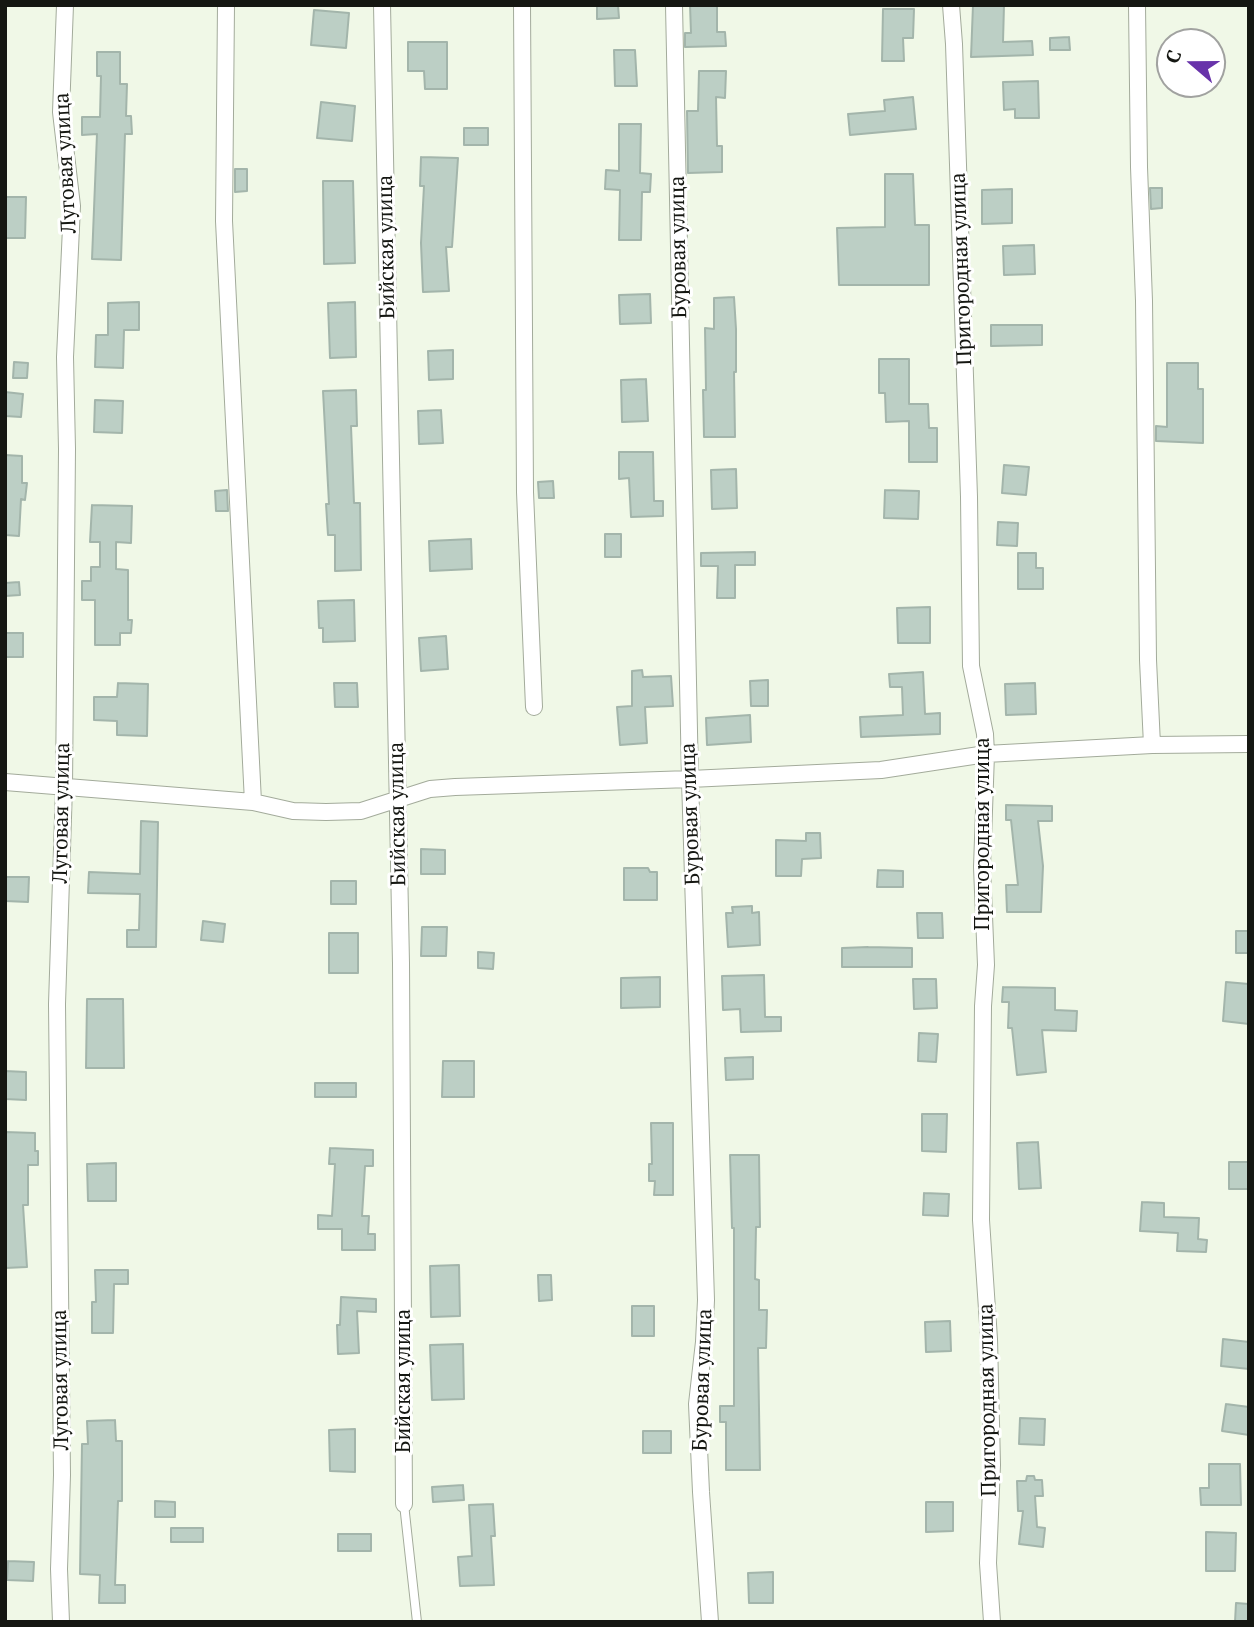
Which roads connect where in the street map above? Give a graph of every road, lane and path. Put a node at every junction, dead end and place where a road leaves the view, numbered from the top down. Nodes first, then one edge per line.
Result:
1 (65, 5) edge
2 (226, 5) edge
3 (382, 5) edge
4 (522, 5) edge
5 (674, 5) edge
6 (951, 5) edge
7 (1137, 5) edge
8 (534, 707) dead end
9 (1249, 744) edge
10 (1152, 745) junction
11 (986, 754) junction
12 (690, 779) junction
13 (5, 782) edge
14 (64, 787) junction
15 (253, 802) junction
16 (397, 802) junction
17 (404, 1504) joint
18 (61, 1622) edge
19 (417, 1622) edge
20 (710, 1622) edge
21 (992, 1622) edge

1 - 14 street, Луговая улица
2 - 15 street
3 - 16 street, Бийская улица
4 - 8 street
5 - 12 street, Буровая улица
6 - 11 street, Пригородная улица
7 - 10 street
9 - 10 street
10 - 11 street
11 - 12 street
11 - 21 street, Пригородная улица
12 - 16 street
12 - 20 street, Буровая улица
13 - 14 street
14 - 15 street
14 - 18 street, Луговая улица
15 - 16 street
16 - 17 street, Бийская улица
17 - 19 lane, Бийская улица

